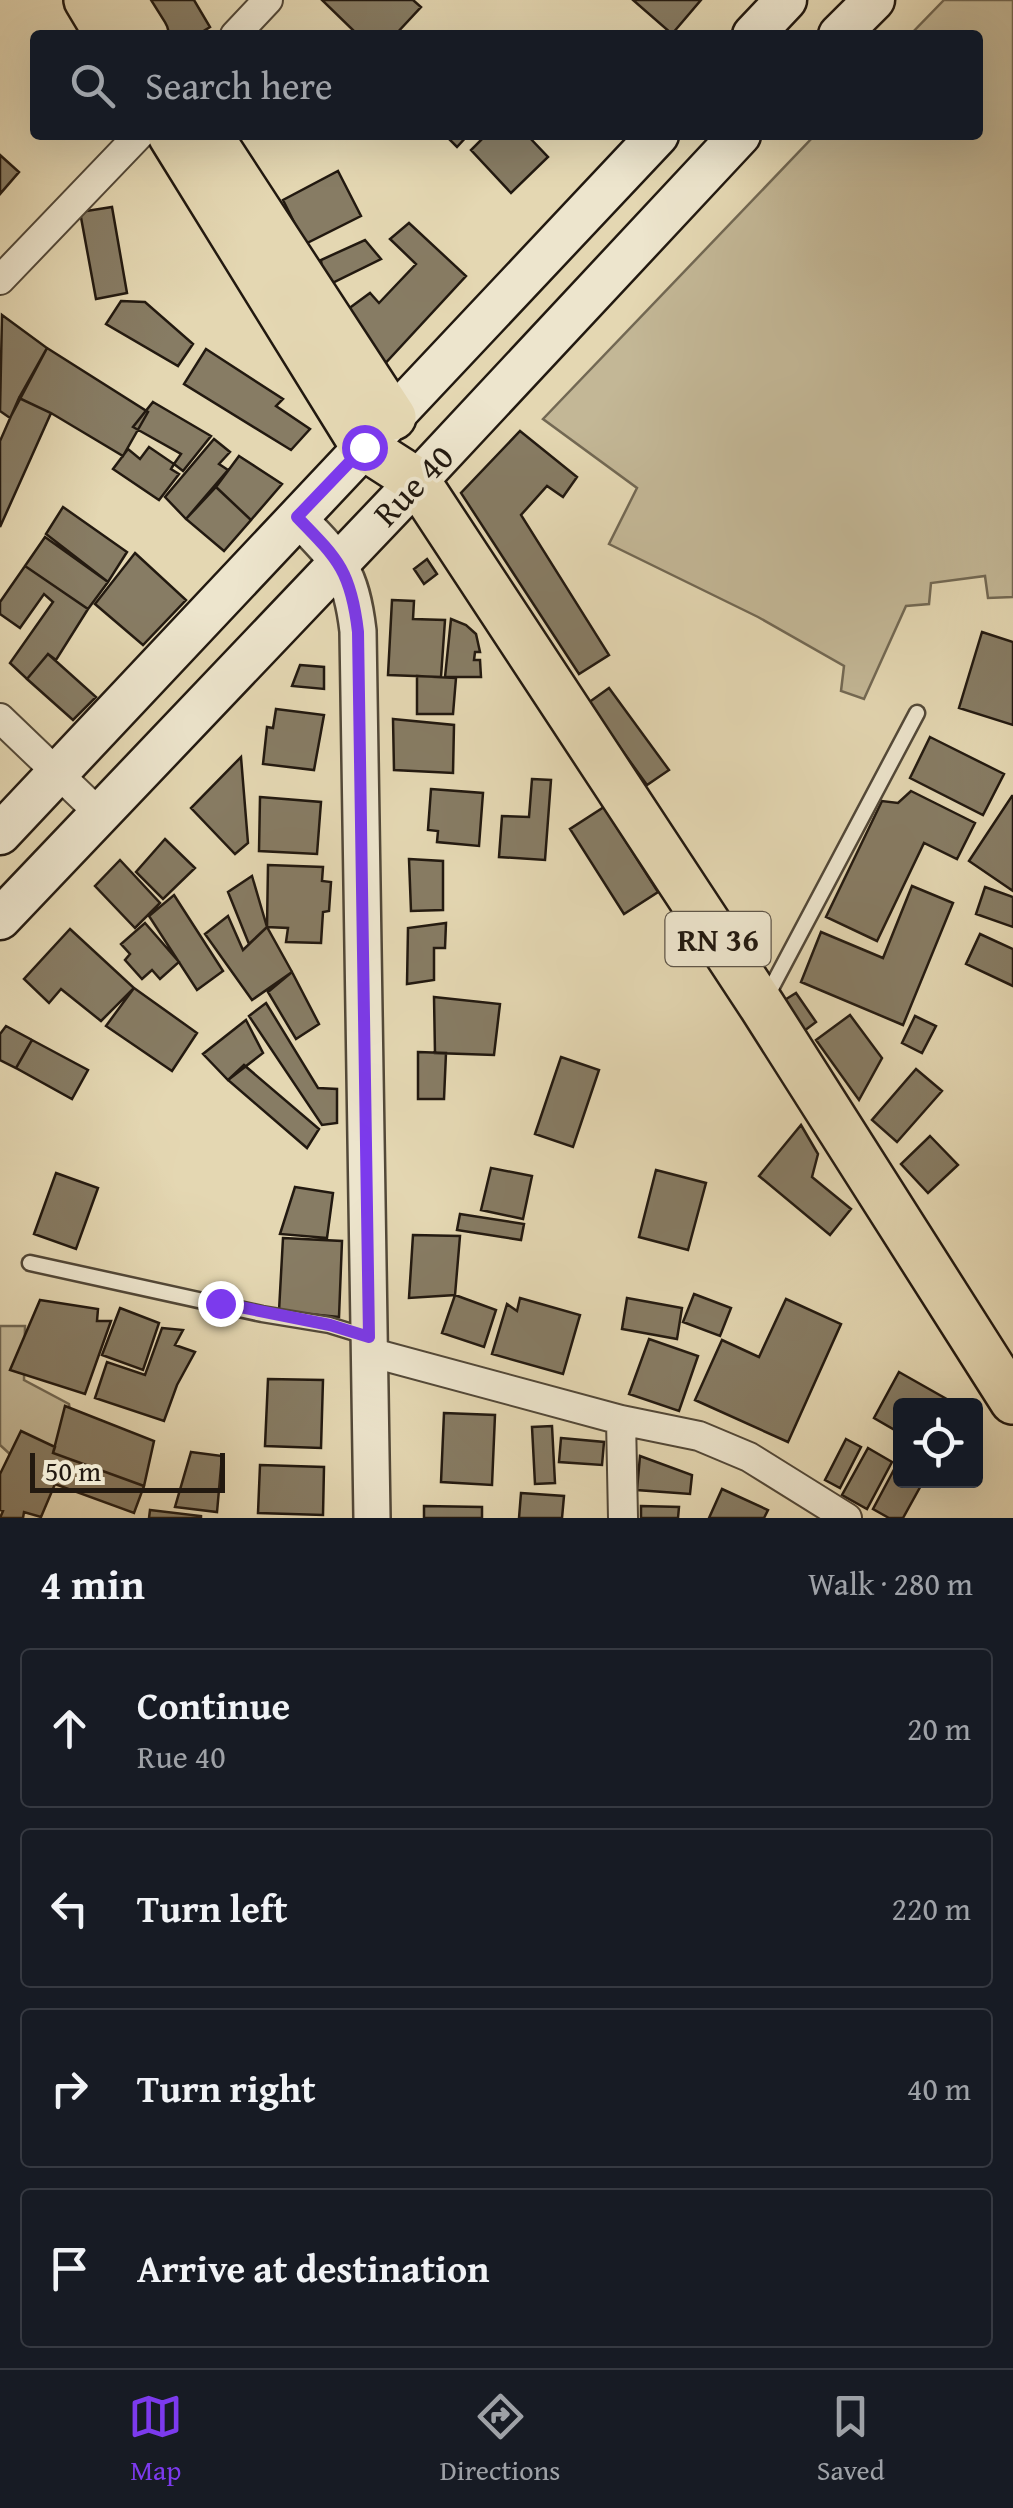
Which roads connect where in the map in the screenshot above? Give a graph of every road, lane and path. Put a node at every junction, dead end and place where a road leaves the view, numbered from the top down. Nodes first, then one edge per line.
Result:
1 (86, 0) edge
2 (123, 0) edge
3 (268, 0) edge
4 (786, 0) edge
5 (874, 0) edge
6 (105, 30) edge
7 (142, 30) edge
8 (239, 30) edge
9 (758, 30) edge
10 (844, 30) edge
11 (135, 140) edge
12 (174, 140) edge
13 (212, 140) edge
14 (653, 140) edge
15 (735, 140) edge
16 (0, 280) edge
17 (378, 432) junction
18 (417, 481) junction
19 (297, 517) junction
20 (339, 561) junction
21 (917, 713) dead end
22 (0, 718) edge
23 (57, 773) junction
24 (100, 814) junction
25 (0, 834) edge
26 (0, 919) edge
27 (762, 1006) junction
28 (30, 1263) dead end
29 (369, 1345) junction
30 (1006, 1376) edge
31 (621, 1420) junction
32 (372, 1518) edge
33 (623, 1518) edge
34 (847, 1518) edge

1 - 6 main road
2 - 7 main road
3 - 8 street
4 - 9 main road
5 - 10 main road
11 - 16 street
12 - 17 main road, RN 36
13 - 17 main road, RN 36
14 - 17 main road, Rue 40
15 - 18 main road, Rue 40
17 - 18 main road, RN 36
17 - 19 main road, Rue 40
18 - 20 main road, Rue 40
18 - 27 main road, RN 36
19 - 20 street
19 - 23 main road, Rue 40
20 - 24 main road, Rue 40
20 - 29 street
21 - 27 lane
22 - 23 street
23 - 24 street
23 - 25 main road, Rue 40
24 - 26 main road, Rue 40
27 - 30 main road, RN 36
28 - 29 lane
29 - 31 street
29 - 32 street
31 - 33 street
31 - 34 street

